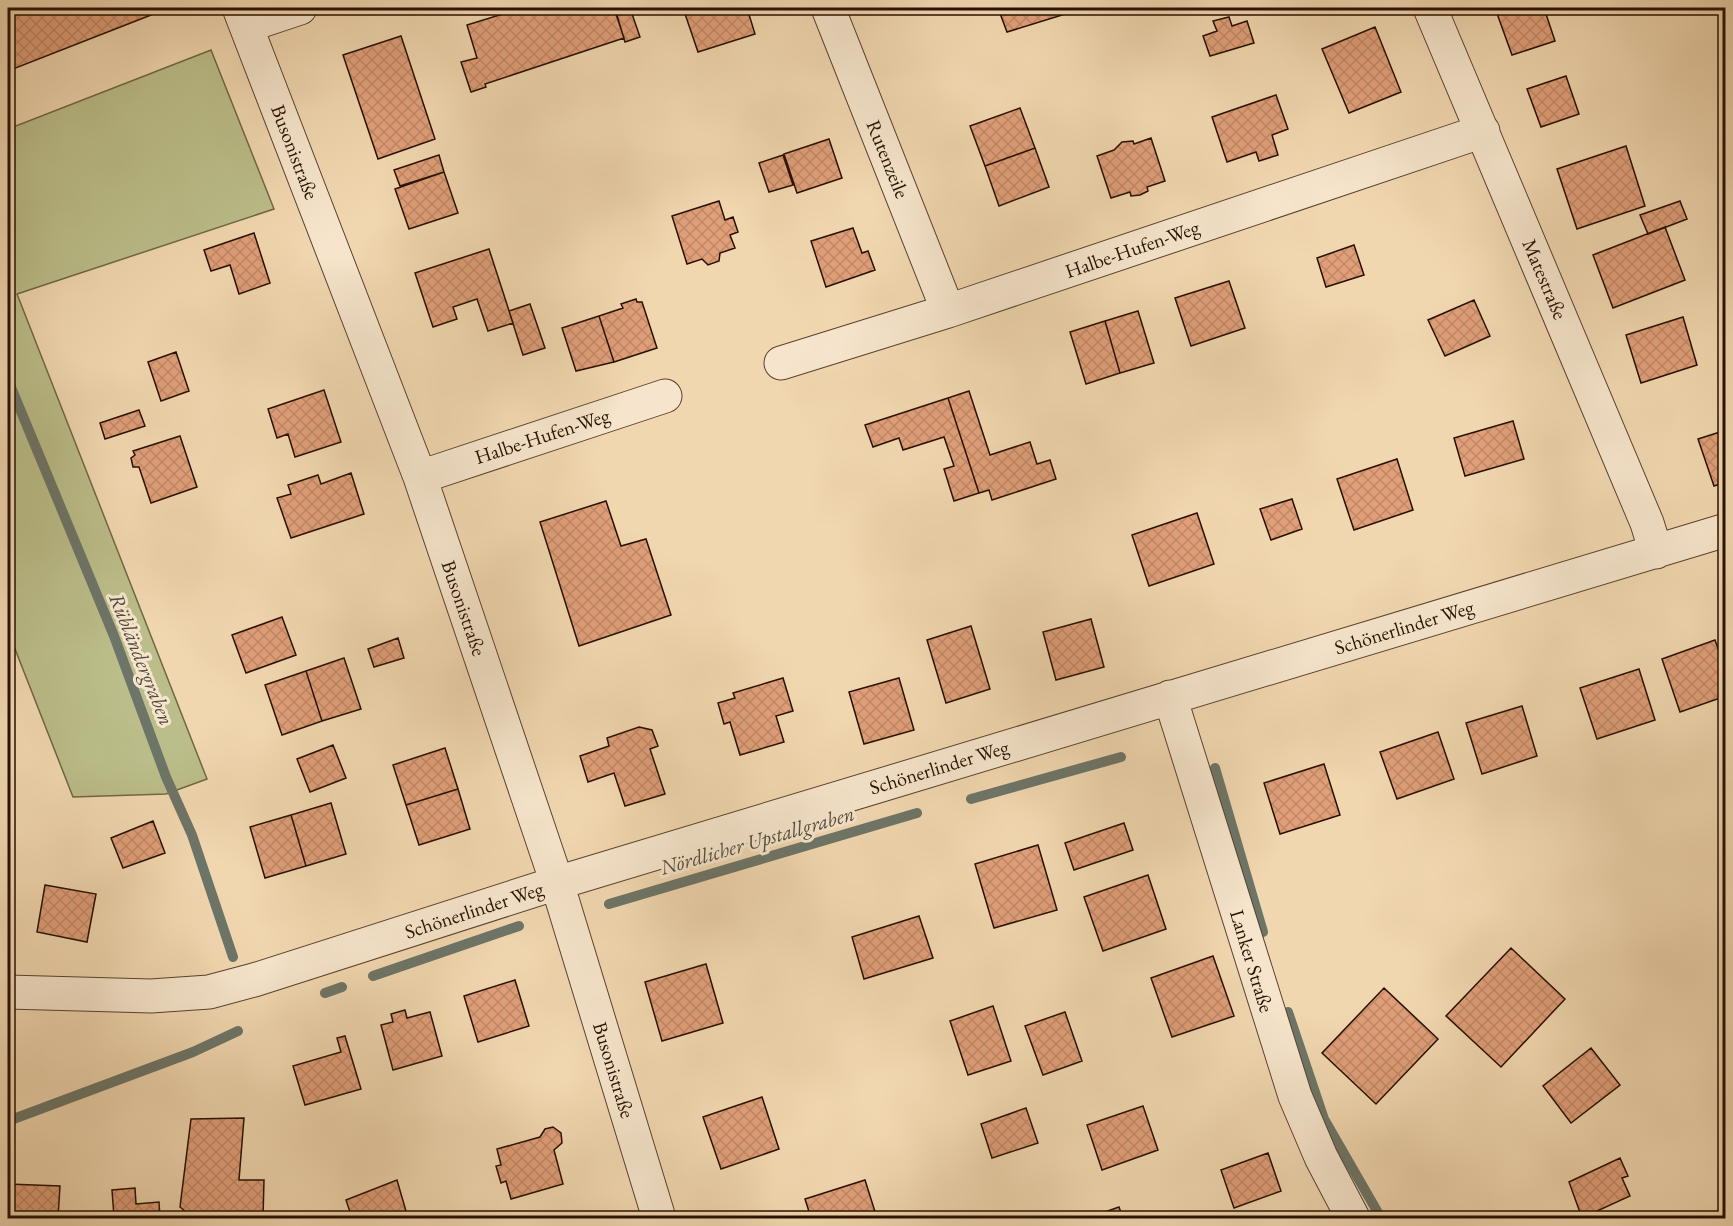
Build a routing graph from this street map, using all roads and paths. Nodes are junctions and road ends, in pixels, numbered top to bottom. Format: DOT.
graph roads {
  1 [pos="300,8"];
  2 [pos="828,8"];
  3 [pos="1430,8"];
  4 [pos="243,17"];
  5 [pos="1482,131"];
  6 [pos="948,311"];
  7 [pos="781,363"];
  8 [pos="665,396"];
  9 [pos="420,477"];
  10 [pos="1725,530"];
  11 [pos="1656,552"];
  12 [pos="1170,697"];
  13 [pos="557,883"];
  14 [pos="8,992"];
  15 [pos="659,1218"];
  16 [pos="1353,1218"];
  1 -- 4 [label="street"];
  2 -- 6 [label="street, Rutenzeile"];
  3 -- 5 [label="street, Matestraße"];
  4 -- 9 [label="street, Busonistraße"];
  5 -- 6 [label="street, Halbe-Hufen-Weg"];
  5 -- 11 [label="street, Matestraße"];
  6 -- 7 [label="street, Halbe-Hufen-Weg"];
  8 -- 9 [label="street, Halbe-Hufen-Weg"];
  9 -- 13 [label="street, Busonistraße"];
  10 -- 11 [label="street, Schönerlinder Weg"];
  11 -- 12 [label="street, Schönerlinder Weg"];
  12 -- 13 [label="street, Schönerlinder Weg"];
  12 -- 16 [label="street, Lanker Straße"];
  13 -- 14 [label="street, Schönerlinder Weg"];
  13 -- 15 [label="street, Busonistraße"];
}
